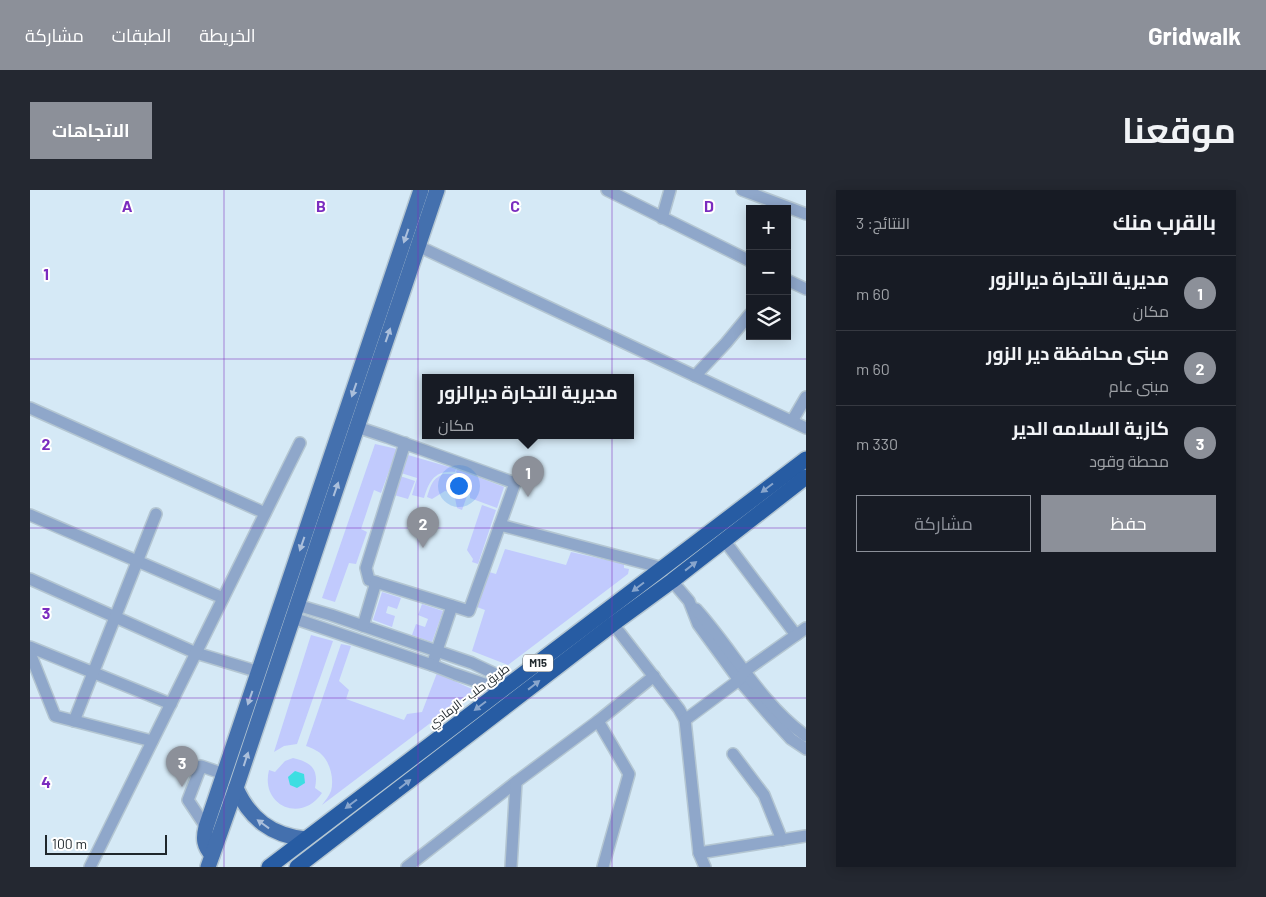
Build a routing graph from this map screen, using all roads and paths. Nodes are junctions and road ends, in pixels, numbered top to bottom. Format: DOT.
graph roads {
  1 [pos="438,190"];
  2 [pos="670,190"];
  3 [pos="742,190"];
  4 [pos="417,192"];
  5 [pos="614,192"];
  6 [pos="806,214"];
  7 [pos="662,218"];
  8 [pos="418,246"];
  9 [pos="746,259"];
  10 [pos="791,282"];
  11 [pos="806,289"];
  12 [pos="746,319"];
  13 [pos="695,376"];
  14 [pos="806,397"];
  15 [pos="30,408"];
  16 [pos="792,421"];
  17 [pos="357,427"];
  18 [pos="806,428"];
  19 [pos="300,443"];
  20 [pos="405,443"];
  21 [pos="806,459"];
  22 [pos="806,477"];
  23 [pos="265,513"];
  24 [pos="156,514"];
  25 [pos="30,515"];
  26 [pos="500,525"];
  27 [pos="724,540"];
  28 [pos="138,561"];
  29 [pos="662,568"];
  30 [pos="30,579"];
  31 [pos="672,581"];
  32 [pos="376,582"];
  33 [pos="223,598"];
  34 [pos="452,606"];
  35 [pos="295,612"];
  36 [pos="115,617"];
  37 [pos="613,624"];
  38 [pos="364,626"];
  39 [pos="806,628"];
  40 [pos="796,635"];
  41 [pos="30,646"];
  42 [pos="437,651"];
  43 [pos="30,652"];
  44 [pos="196,653"];
  45 [pos="432,665"];
  46 [pos="93,672"];
  47 [pos="259,672"];
  48 [pos="742,675"];
  49 [pos="654,676"];
  50 [pos="507,686"];
  51 [pos="171,704"];
  52 [pos="684,720"];
  53 [pos="74,721"];
  54 [pos="598,721"];
  55 [pos="806,736"];
  56 [pos="152,741"];
  57 [pos="806,748"];
  58 [pos="733,754"];
  59 [pos="224,774"];
  60 [pos="516,782"];
  61 [pos="236,788"];
  62 [pos="206,827"];
  63 [pos="806,836"];
  64 [pos="305,839"];
  65 [pos="782,840"];
  66 [pos="700,853"];
  67 [pos="210,861"];
  68 [pos="301,865"];
  69 [pos="90,867"];
  70 [pos="269,867"];
  71 [pos="407,867"];
  72 [pos="511,867"];
  73 [pos="603,867"];
  74 [pos="705,867"];
  1 -- 8 [label="main road"];
  2 -- 7 [label="street"];
  3 -- 6 [label="street"];
  4 -- 47 [label="main road, one-way"];
  5 -- 7 [label="street"];
  7 -- 9 [label="street"];
  8 -- 13 [label="street"];
  17 -- 8 [label="main road, one-way"];
  10 -- 11 [label="street"];
  12 -- 13 [label="street"];
  13 -- 16 [label="street"];
  14 -- 16 [label="street"];
  15 -- 23 [label="street"];
  16 -- 18 [label="street"];
  17 -- 20 [label="street"];
  35 -- 17 [label="main road, one-way"];
  19 -- 23 [label="street"];
  20 -- 26 [label="street"];
  20 -- 32 [label="street"];
  21 -- 29 [label="highway, طريق حلب - الرمادي / M15, one-way"];
  22 -- 27 [label="highway, M15"];
  23 -- 33 [label="street"];
  24 -- 28 [label="street"];
  25 -- 28 [label="street"];
  26 -- 29 [label="street"];
  26 -- 34 [label="street"];
  31 -- 27 [label="highway, M15, one-way"];
  27 -- 40 [label="street"];
  28 -- 33 [label="street"];
  28 -- 36 [label="street"];
  29 -- 50 [label="highway, طريق حلب - الرمادي / M15, one-way"];
  30 -- 36 [label="street"];
  31 -- 37 [label="highway, M15"];
  31 -- 48 [label="street"];
  32 -- 34 [label="street"];
  32 -- 38 [label="street"];
  33 -- 44 [label="street"];
  34 -- 42 [label="street"];
  35 -- 38 [label="street"];
  35 -- 45 [label="street"];
  61 -- 35 [label="main road, one-way"];
  36 -- 44 [label="street"];
  36 -- 46 [label="street"];
  37 -- 49 [label="street"];
  68 -- 37 [label="highway, M15, one-way"];
  38 -- 42 [label="street"];
  39 -- 40 [label="street"];
  40 -- 48 [label="street"];
  41 -- 46 [label="street"];
  42 -- 45 [label="street"];
  42 -- 50 [label="street"];
  43 -- 53 [label="street"];
  44 -- 47 [label="street"];
  44 -- 51 [label="street"];
  45 -- 50 [label="street"];
  46 -- 51 [label="street"];
  46 -- 53 [label="street"];
  47 -- 59 [label="main road, one-way"];
  48 -- 52 [label="street"];
  48 -- 55 [label="street"];
  48 -- 57 [label="street"];
  49 -- 52 [label="street"];
  49 -- 54 [label="street"];
  50 -- 64 [label="highway, طريق حلب - الرمادي / M15, one-way"];
  51 -- 56 [label="street"];
  52 -- 66 [label="street"];
  53 -- 56 [label="street"];
  54 -- 60 [label="street"];
  54 -- 73 [label="street"];
  56 -- 69 [label="street"];
  58 -- 65 [label="street"];
  59 -- 62 [label="main road"];
  59 -- 62 [label="street"];
  60 -- 71 [label="street"];
  60 -- 72 [label="street"];
  64 -- 61 [label="main road, one-way"];
  61 -- 67 [label="main road"];
  62 -- 67 [label="main road"];
  63 -- 65 [label="street"];
  64 -- 70 [label="highway, طريق حلب - الرمادي / M15"];
  65 -- 66 [label="street"];
  66 -- 74 [label="street"];
}
